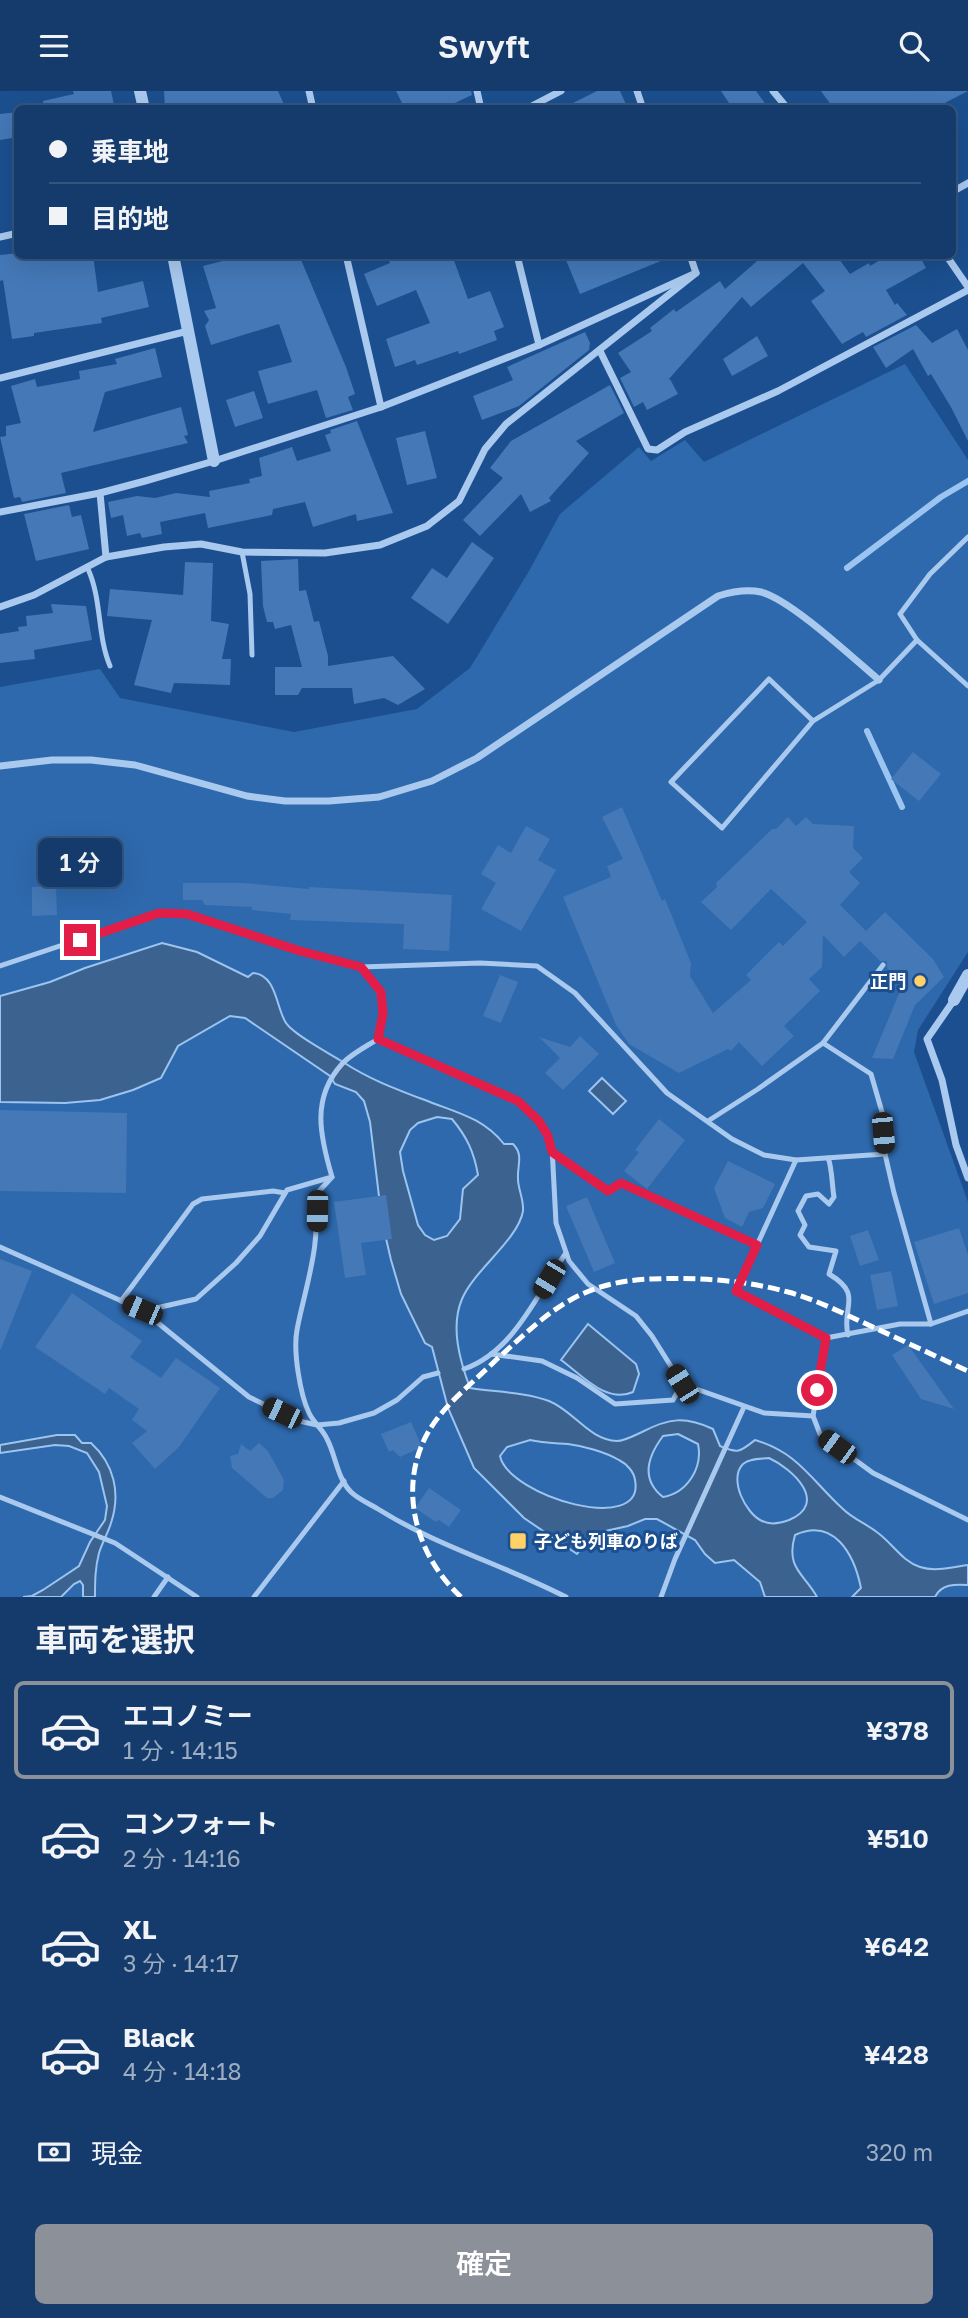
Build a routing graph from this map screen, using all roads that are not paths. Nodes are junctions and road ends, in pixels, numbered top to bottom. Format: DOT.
graph roads {
  1 [pos="561,91"];
  2 [pos="773,91"];
  3 [pos="534,105"];
  4 [pos="785,105"];
  5 [pos="174,259"];
  6 [pos="347,259"];
  7 [pos="518,259"];
  8 [pos="691,259"];
  9 [pos="950,259"];
  10 [pos="696,274"];
  11 [pos="966,277"];
  12 [pos="968,288"];
  13 [pos="188,331"];
  14 [pos="539,345"];
  15 [pos="600,351"];
  16 [pos="0,378"];
  17 [pos="381,407"];
  18 [pos="214,461"];
  19 [pos="100,493"];
  20 [pos="0,512"];
  21 [pos="968,537"];
  22 [pos="243,552"];
  23 [pos="106,557"];
  24 [pos="88,569"];
  25 [pos="0,607"];
  26 [pos="917,641"];
  27 [pos="252,655"];
  28 [pos="110,666"];
  29 [pos="879,680"];
  30 [pos="968,686"];
  31 [pos="813,721"];
  32 [pos="0,766"];
  33 [pos="883,965"];
  34 [pos="0,966"];
  35 [pos="361,967"];
  36 [pos="968,975"];
  37 [pos="954,1000"];
  38 [pos="378,1039"];
  39 [pos="823,1043"];
  40 [pos="708,1121"];
  41 [pos="552,1152"];
  42 [pos="885,1154"];
  43 [pos="828,1158"];
  44 [pos="796,1160"];
  45 [pos="332,1177"];
  46 [pos="968,1178"];
  47 [pos="285,1193"];
  48 [pos="757,1245"];
  49 [pos="0,1247"];
  50 [pos="566,1253"];
  51 [pos="121,1301"];
  52 [pos="144,1311"];
  53 [pos="968,1311"];
  54 [pos="931,1324"];
  55 [pos="848,1335"];
  56 [pos="826,1338"];
  57 [pos="491,1354"];
  58 [pos="464,1369"];
  59 [pos="438,1373"];
  60 [pos="682,1384"];
  61 [pos="744,1407"];
  62 [pos="813,1416"];
  63 [pos="317,1425"];
  64 [pos="344,1481"];
  65 [pos="0,1497"];
  66 [pos="968,1520"];
  67 [pos="168,1577"];
  68 [pos="154,1597"];
  69 [pos="197,1597"];
  70 [pos="254,1597"];
  71 [pos="566,1597"];
  72 [pos="661,1597"];
  1 -- 3 [label="street"];
  2 -- 4 [label="street"];
  5 -- 13 [label="street"];
  6 -- 17 [label="street"];
  7 -- 14 [label="street"];
  8 -- 10 [label="street"];
  9 -- 11 [label="street"];
  10 -- 14 [label="street"];
  10 -- 15 [label="street"];
  11 -- 12 [label="street"];
  12 -- 15 [label="street"];
  13 -- 16 [label="street"];
  13 -- 18 [label="street"];
  14 -- 17 [label="street"];
  15 -- 22 [label="street"];
  17 -- 18 [label="street"];
  18 -- 19 [label="street"];
  19 -- 20 [label="street"];
  19 -- 23 [label="street"];
  21 -- 26 [label="lane"];
  22 -- 23 [label="street"];
  22 -- 27 [label="lane"];
  23 -- 24 [label="street"];
  24 -- 25 [label="street"];
  24 -- 28 [label="lane"];
  26 -- 29 [label="lane"];
  26 -- 30 [label="lane"];
  29 -- 31 [label="lane"];
  29 -- 32 [label="street"];
  31 -- 31 [label="lane"];
  33 -- 39 [label="lane"];
  34 -- 35 [label="lane"];
  35 -- 38 [label="lane"];
  35 -- 40 [label="lane"];
  36 -- 37 [label="street"];
  37 -- 46 [label="street"];
  38 -- 41 [label="lane"];
  38 -- 45 [label="lane"];
  39 -- 40 [label="lane"];
  39 -- 42 [label="lane"];
  40 -- 44 [label="lane"];
  41 -- 48 [label="lane"];
  41 -- 50 [label="lane"];
  42 -- 43 [label="lane"];
  42 -- 54 [label="lane"];
  43 -- 44 [label="lane"];
  43 -- 55 [label="lane"];
  44 -- 48 [label="lane"];
  45 -- 47 [label="lane"];
  45 -- 63 [label="lane"];
  47 -- 51 [label="lane"];
  47 -- 52 [label="lane"];
  48 -- 56 [label="lane"];
  49 -- 51 [label="lane"];
  50 -- 57 [label="lane"];
  50 -- 60 [label="lane"];
  51 -- 52 [label="lane"];
  52 -- 63 [label="lane"];
  53 -- 54 [label="lane"];
  54 -- 55 [label="lane"];
  55 -- 56 [label="lane"];
  56 -- 62 [label="lane"];
  57 -- 58 [label="lane"];
  57 -- 60 [label="lane"];
  59 -- 63 [label="lane"];
  60 -- 61 [label="lane"];
  61 -- 62 [label="lane"];
  61 -- 72 [label="lane"];
  62 -- 66 [label="lane"];
  63 -- 64 [label="lane"];
  64 -- 70 [label="lane"];
  64 -- 71 [label="lane"];
  65 -- 67 [label="lane"];
  67 -- 68 [label="lane"];
  67 -- 69 [label="lane"];
}
